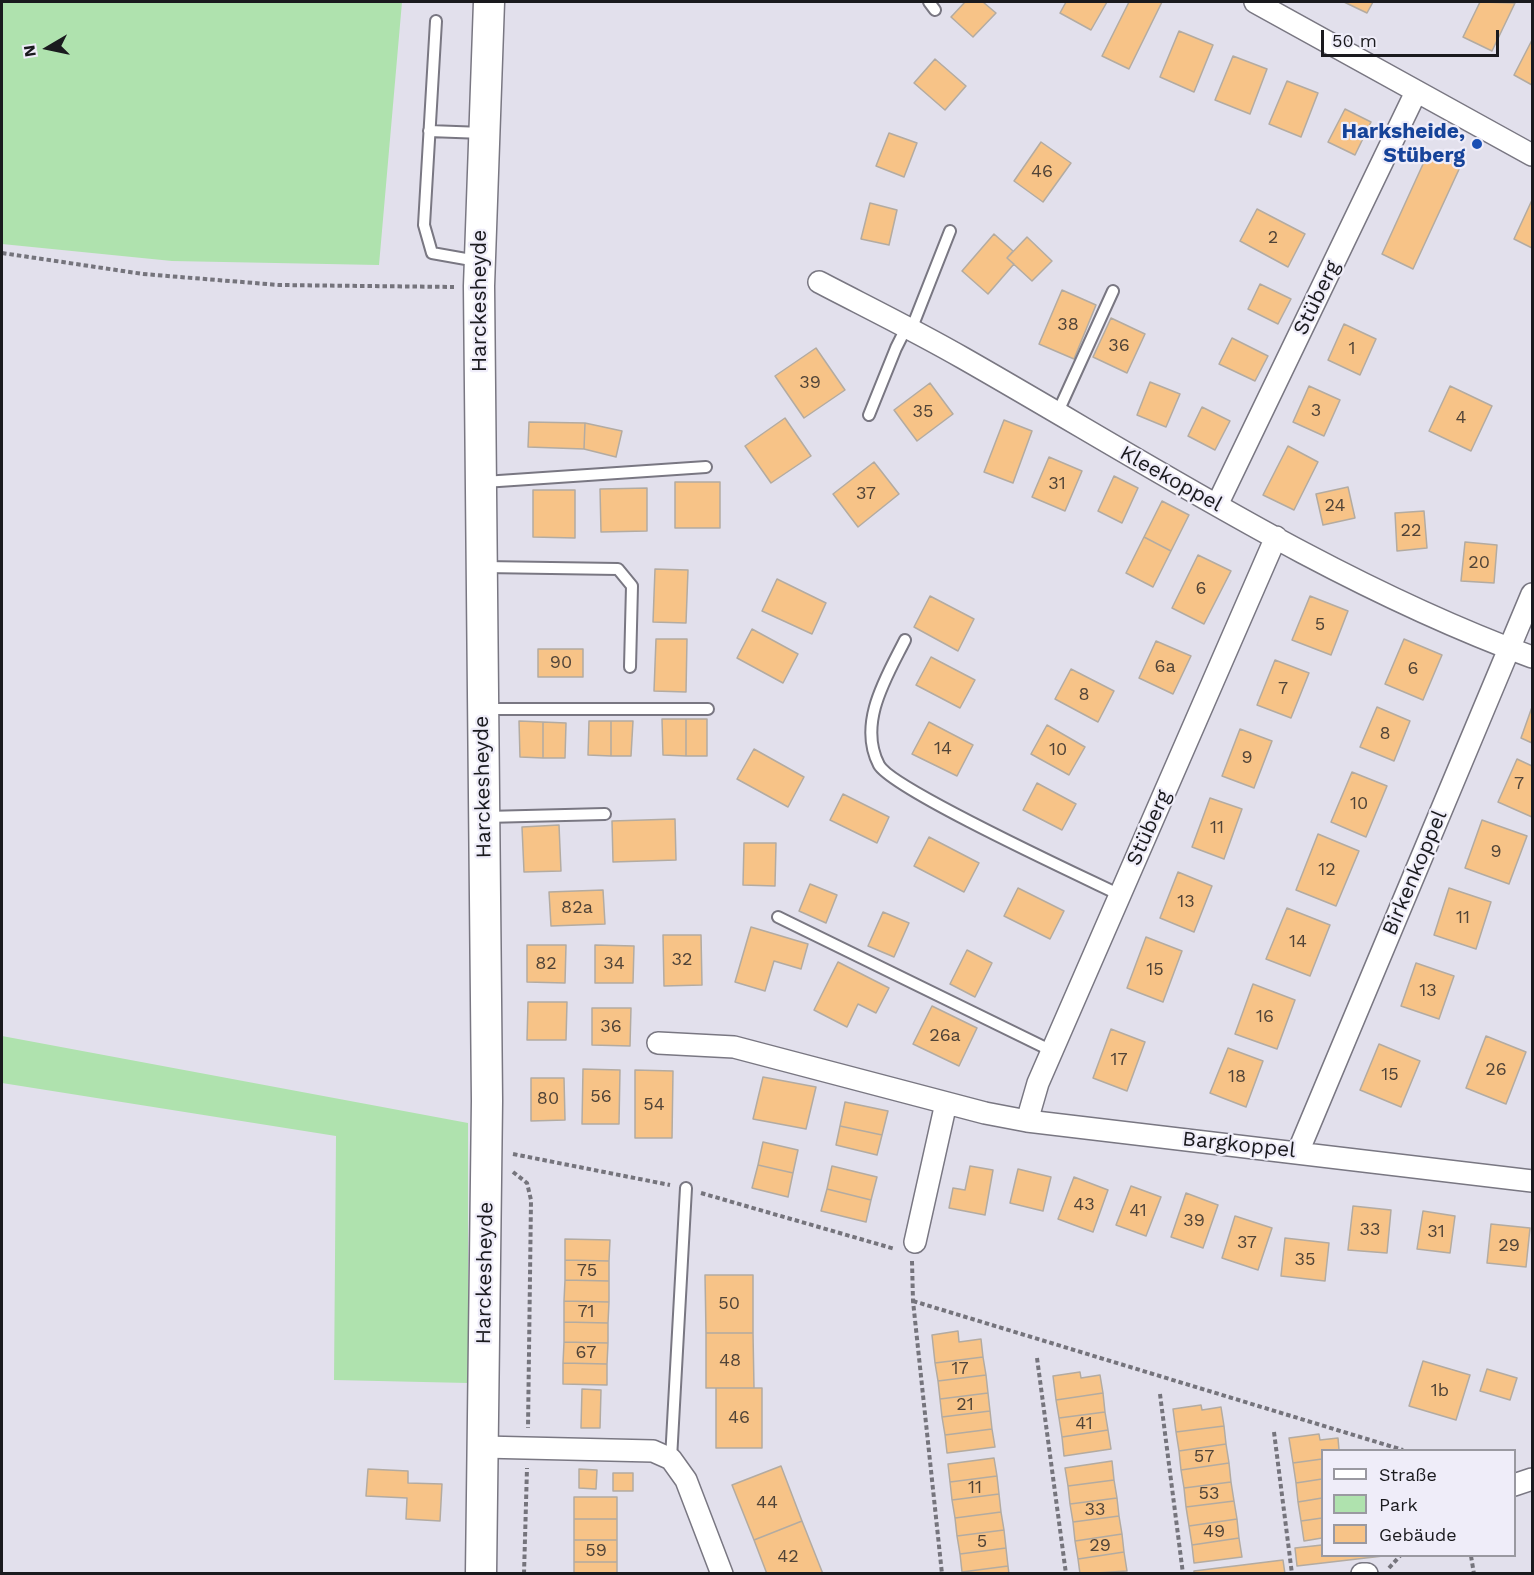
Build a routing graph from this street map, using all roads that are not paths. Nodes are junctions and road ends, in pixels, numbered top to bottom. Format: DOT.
graph roads {
  1 [pos="489,2"];
  2 [pos="1255,2"];
  3 [pos="436,21"];
  4 [pos="1416,92"];
  5 [pos="429,131"];
  6 [pos="483,133"];
  7 [pos="1533,155"];
  8 [pos="950,231"];
  9 [pos="479,274"];
  10 [pos="819,282"];
  11 [pos="1113,291"];
  12 [pos="909,329"];
  13 [pos="869,415"];
  14 [pos="1057,415"];
  15 [pos="706,467"];
  16 [pos="480,482"];
  17 [pos="1217,505"];
  18 [pos="1276,537"];
  19 [pos="481,566"];
  20 [pos="1533,594"];
  21 [pos="905,640"];
  22 [pos="1510,649"];
  23 [pos="1533,657"];
  24 [pos="630,667"];
  25 [pos="482,709"];
  26 [pos="708,709"];
  27 [pos="604,814"];
  28 [pos="483,817"];
  29 [pos="1120,895"];
  30 [pos="778,917"];
  31 [pos="658,1043"];
  32 [pos="1052,1051"];
  33 [pos="946,1103"];
  34 [pos="1027,1121"];
  35 [pos="1298,1152"];
  36 [pos="1533,1181"];
  37 [pos="686,1188"];
  38 [pos="914,1248"];
  39 [pos="483,1447"];
  40 [pos="671,1459"];
  41 [pos="1533,1479"];
  42 [pos="1516,1485"];
  43 [pos="481,1574"];
  44 [pos="722,1574"];
  1 -- 6 [label="main road, Harckesheyde"];
  2 -- 4 [label="street"];
  3 -- 5 [label="lane"];
  4 -- 7 [label="street"];
  4 -- 17 [label="street, Stüberg"];
  5 -- 6 [label="lane"];
  5 -- 9 [label="lane"];
  6 -- 9 [label="main road, Harckesheyde"];
  8 -- 12 [label="lane"];
  9 -- 16 [label="main road, Harckesheyde"];
  10 -- 12 [label="street, Kleekoppel"];
  11 -- 14 [label="lane"];
  12 -- 13 [label="lane"];
  12 -- 14 [label="street, Kleekoppel"];
  14 -- 17 [label="street, Kleekoppel"];
  15 -- 16 [label="lane"];
  16 -- 19 [label="main road, Harckesheyde"];
  17 -- 18 [label="street, Kleekoppel"];
  18 -- 22 [label="street, Kleekoppel"];
  18 -- 29 [label="street, Stüberg"];
  19 -- 24 [label="lane"];
  19 -- 25 [label="main road, Harckesheyde"];
  20 -- 22 [label="street, Birkenkoppel"];
  21 -- 29 [label="lane"];
  22 -- 23 [label="street, Kleekoppel"];
  22 -- 35 [label="street, Birkenkoppel"];
  25 -- 26 [label="lane"];
  25 -- 28 [label="main road, Harckesheyde"];
  27 -- 28 [label="lane"];
  28 -- 39 [label="main road, Harckesheyde"];
  29 -- 32 [label="street, Stüberg"];
  30 -- 32 [label="lane"];
  31 -- 33 [label="street, Bargkoppel"];
  32 -- 34 [label="street, Stüberg"];
  33 -- 34 [label="street, Bargkoppel"];
  33 -- 38 [label="street"];
  34 -- 35 [label="street, Bargkoppel"];
  35 -- 36 [label="street, Bargkoppel"];
  37 -- 40 [label="lane"];
  39 -- 40 [label="street"];
  39 -- 43 [label="main road, Harckesheyde"];
  40 -- 44 [label="street"];
  41 -- 42 [label="street"];
}
